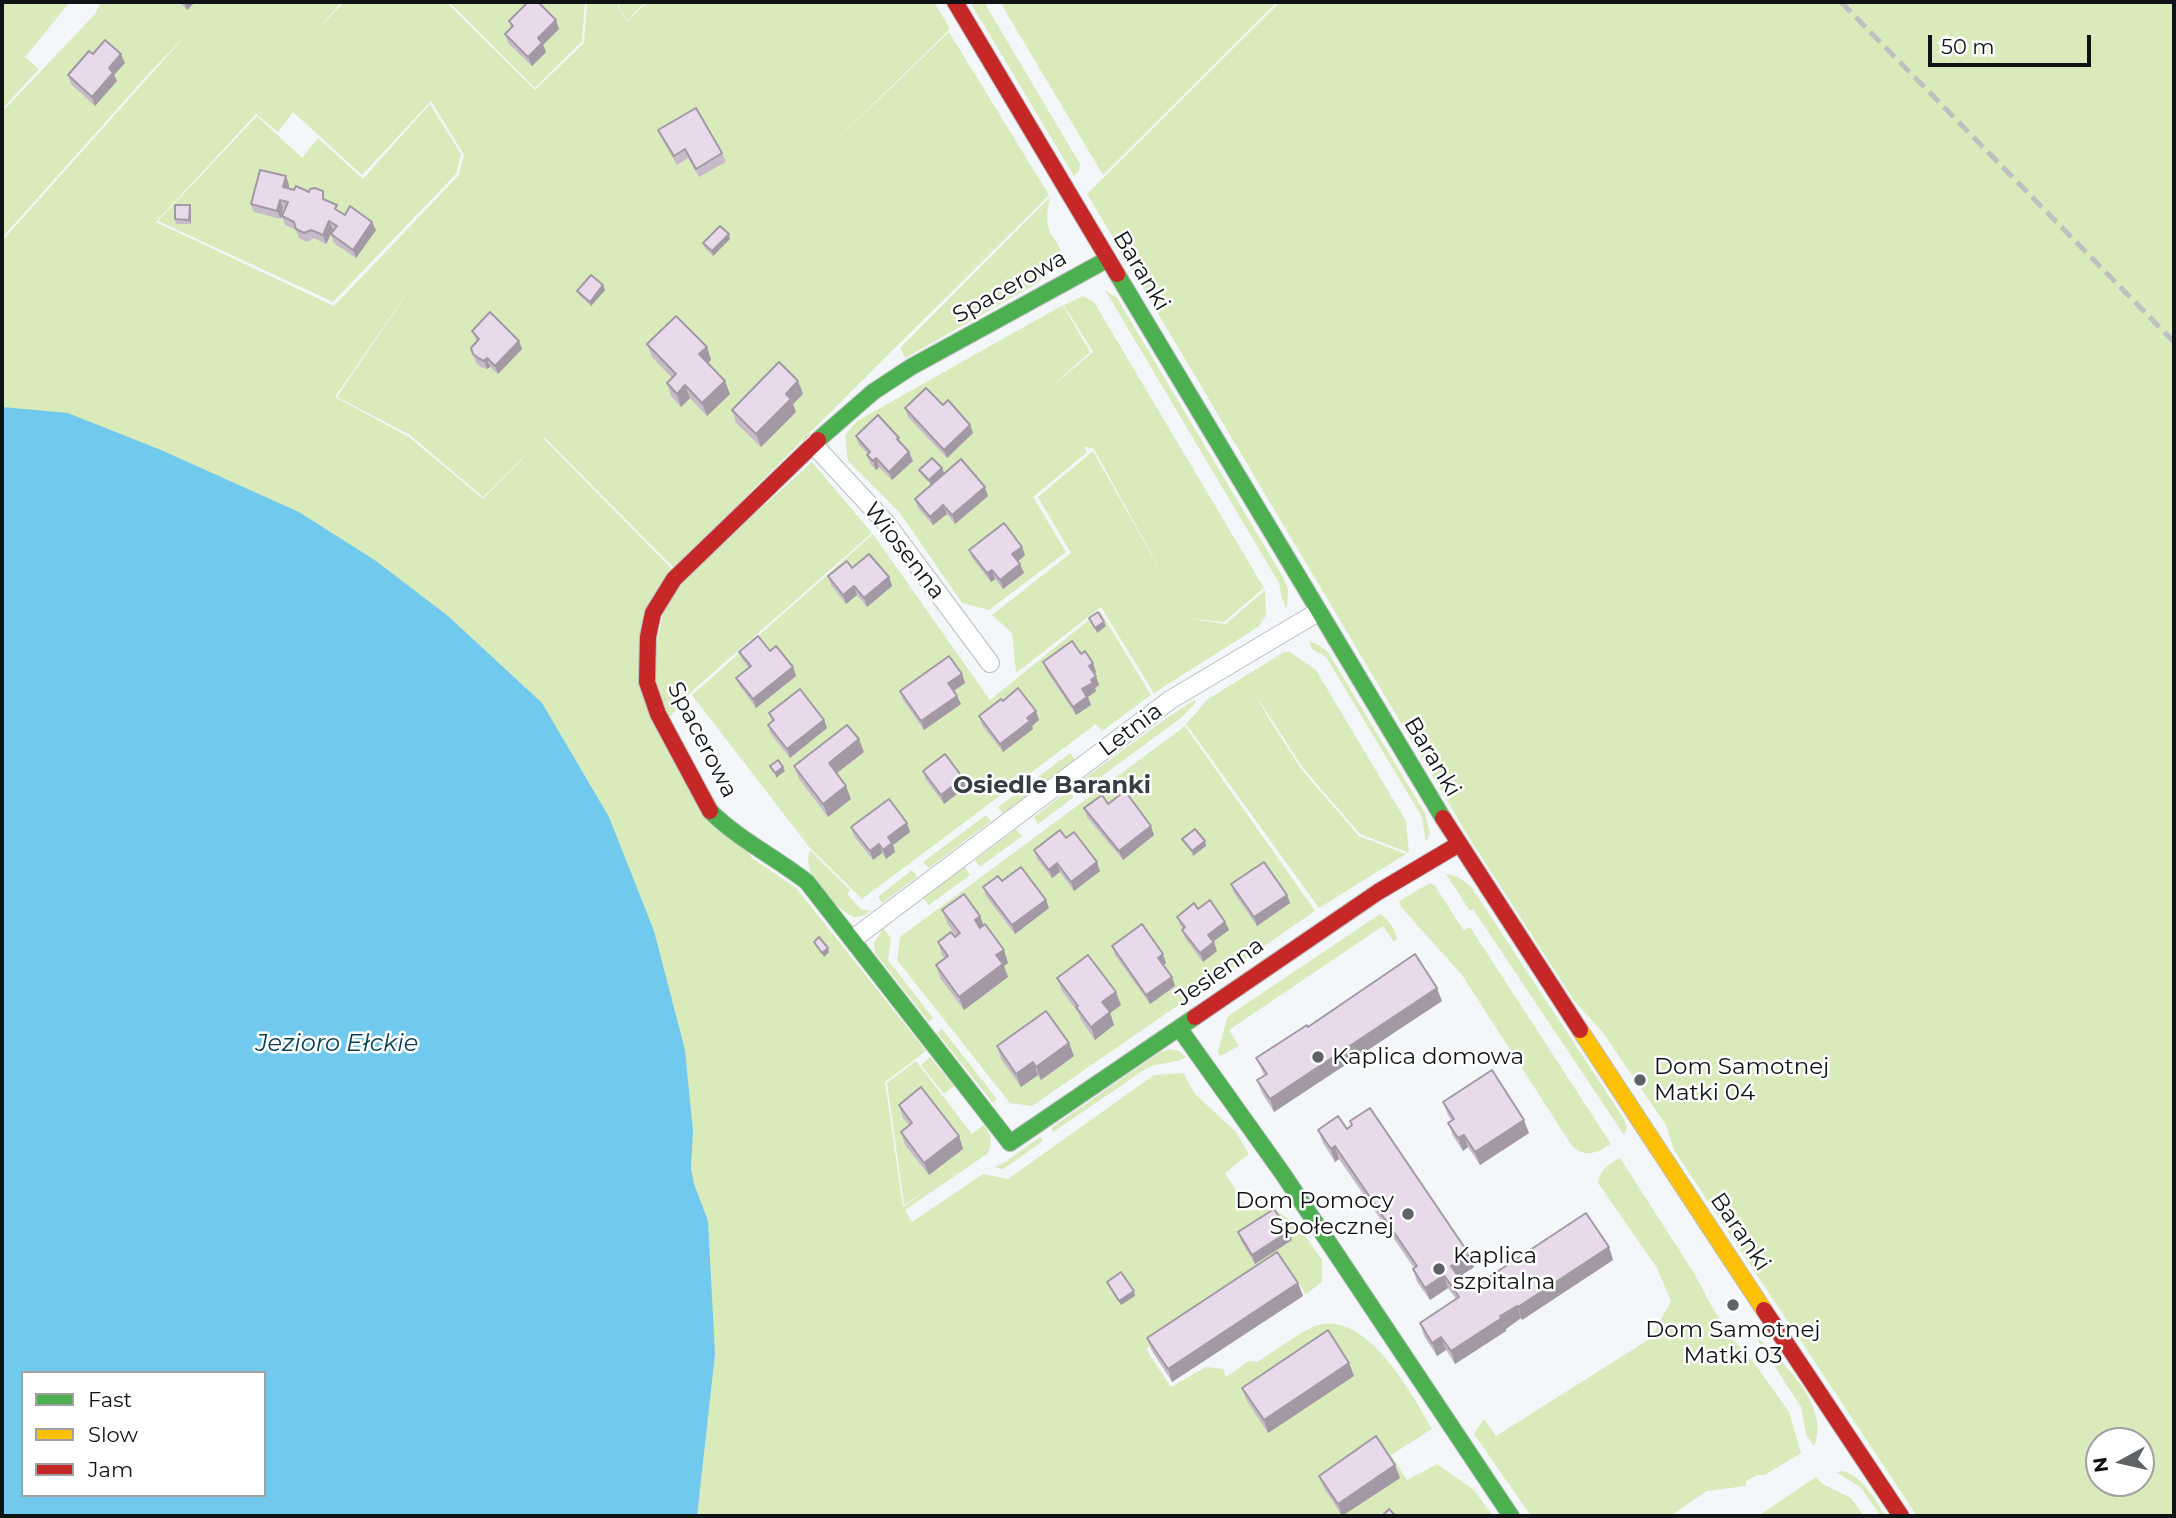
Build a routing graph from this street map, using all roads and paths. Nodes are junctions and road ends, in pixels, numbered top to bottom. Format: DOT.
graph roads {
  1 [pos="955,2"];
  2 [pos="1108,259"];
  3 [pos="813,444"];
  4 [pos="1318,612"];
  5 [pos="990,663"];
  6 [pos="1459,844"];
  7 [pos="853,939"];
  8 [pos="1179,1028"];
  9 [pos="1010,1143"];
  10 [pos="1511,1516"];
  11 [pos="1902,1516"];
  1 -- 2 [label="street, Baranki"];
  2 -- 3 [label="street, Spacerowa"];
  2 -- 4 [label="street, Baranki"];
  3 -- 5 [label="street, Wiosenna"];
  3 -- 7 [label="street, Spacerowa"];
  4 -- 6 [label="street, Baranki"];
  4 -- 7 [label="street, Letnia"];
  6 -- 8 [label="street, Jesienna"];
  6 -- 11 [label="street, Baranki"];
  7 -- 9 [label="street, Spacerowa"];
  8 -- 9 [label="street, Jesienna"];
  8 -- 10 [label="street"];
}
